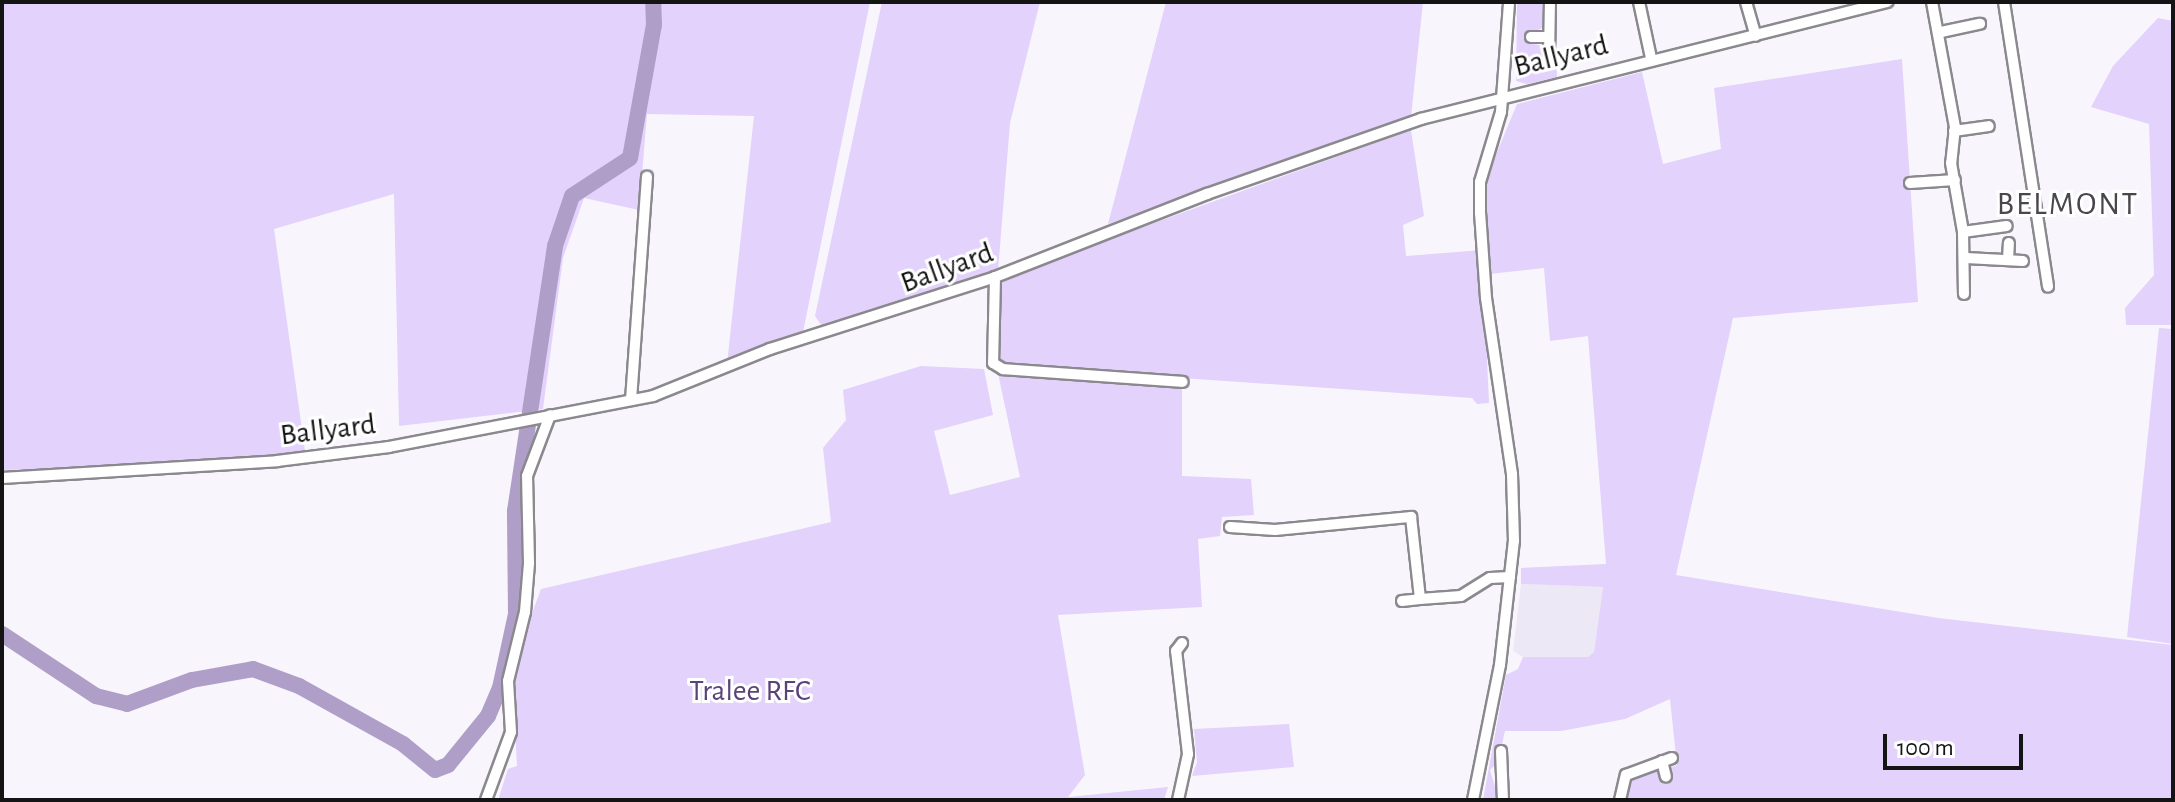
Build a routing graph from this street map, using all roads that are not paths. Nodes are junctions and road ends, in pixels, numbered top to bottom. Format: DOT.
graph roads {
  1 [pos="1509,2"];
  2 [pos="1550,2"];
  3 [pos="1639,2"];
  4 [pos="1746,2"];
  5 [pos="1932,2"];
  6 [pos="2004,2"];
  7 [pos="1881,3"];
  8 [pos="1980,24"];
  9 [pos="1941,32"];
  10 [pos="1756,36"];
  11 [pos="1531,37"];
  12 [pos="1546,37"];
  13 [pos="1549,57"];
  14 [pos="1651,58"];
  15 [pos="1503,95"];
  16 [pos="1989,126"];
  17 [pos="1954,131"];
  18 [pos="647,177"];
  19 [pos="1955,180"];
  20 [pos="1910,183"];
  21 [pos="2007,226"];
  22 [pos="1963,232"];
  23 [pos="2009,243"];
  24 [pos="1966,258"];
  25 [pos="2008,260"];
  26 [pos="2023,261"];
  27 [pos="995,277"];
  28 [pos="2048,287"];
  29 [pos="1964,294"];
  30 [pos="1183,382"];
  31 [pos="631,400"];
  32 [pos="545,416"];
  33 [pos="2,478"];
  34 [pos="1230,527"];
  35 [pos="1510,577"];
  36 [pos="1420,599"];
  37 [pos="1402,601"];
  38 [pos="1182,643"];
  39 [pos="1501,751"];
  40 [pos="1666,777"];
  41 [pos="486,800"];
  42 [pos="1178,800"];
  43 [pos="1473,800"];
  44 [pos="1503,800"];
  45 [pos="1620,800"];
  1 -- 15 [label="street"];
  2 -- 12 [label="street"];
  3 -- 14 [label="street"];
  4 -- 10 [label="street"];
  5 -- 9 [label="street"];
  6 -- 28 [label="street"];
  7 -- 10 [label="street, Ballyard"];
  8 -- 9 [label="street"];
  9 -- 17 [label="street"];
  10 -- 14 [label="street, Ballyard"];
  11 -- 12 [label="street"];
  12 -- 13 [label="street"];
  14 -- 15 [label="street, Ballyard"];
  15 -- 27 [label="street, Ballyard"];
  15 -- 35 [label="street"];
  16 -- 17 [label="street"];
  17 -- 19 [label="street"];
  18 -- 31 [label="street"];
  19 -- 20 [label="street"];
  19 -- 22 [label="street"];
  21 -- 22 [label="street"];
  22 -- 24 [label="street"];
  23 -- 25 [label="street"];
  24 -- 25 [label="street"];
  24 -- 29 [label="street"];
  25 -- 26 [label="street"];
  27 -- 30 [label="street"];
  27 -- 31 [label="street, Ballyard"];
  31 -- 32 [label="street, Ballyard"];
  32 -- 33 [label="street, Ballyard"];
  32 -- 41 [label="street"];
  34 -- 36 [label="street"];
  35 -- 36 [label="street"];
  35 -- 43 [label="street"];
  36 -- 37 [label="street"];
  38 -- 42 [label="street"];
  39 -- 44 [label="street"];
  40 -- 45 [label="street"];
}
